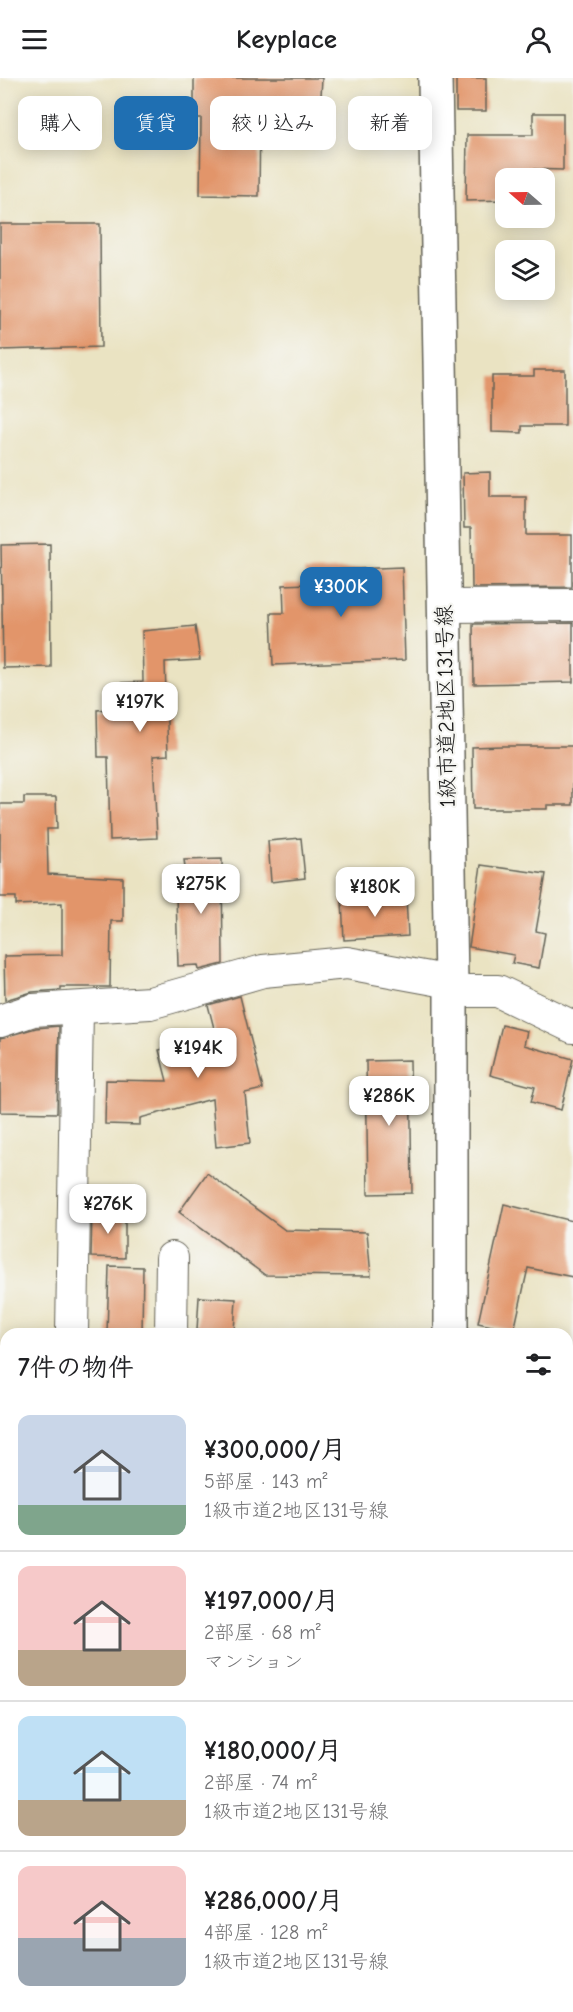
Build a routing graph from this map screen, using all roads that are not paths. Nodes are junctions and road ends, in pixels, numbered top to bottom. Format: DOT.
graph roads {
  1 [pos="435,78"];
  2 [pos="573,605"];
  3 [pos="444,606"];
  4 [pos="451,986"];
  5 [pos="77,1008"];
  6 [pos="0,1021"];
  7 [pos="573,1027"];
  8 [pos="172,1258"];
  9 [pos="72,1328"];
  10 [pos="171,1328"];
  11 [pos="451,1328"];
  1 -- 3 [label="street, 1級市道2地区131号線"];
  2 -- 3 [label="street"];
  3 -- 4 [label="street, 1級市道2地区131号線"];
  4 -- 5 [label="street"];
  4 -- 7 [label="street"];
  4 -- 11 [label="street, 1級市道2地区131号線"];
  5 -- 6 [label="street"];
  5 -- 9 [label="street"];
  8 -- 10 [label="street"];
}
